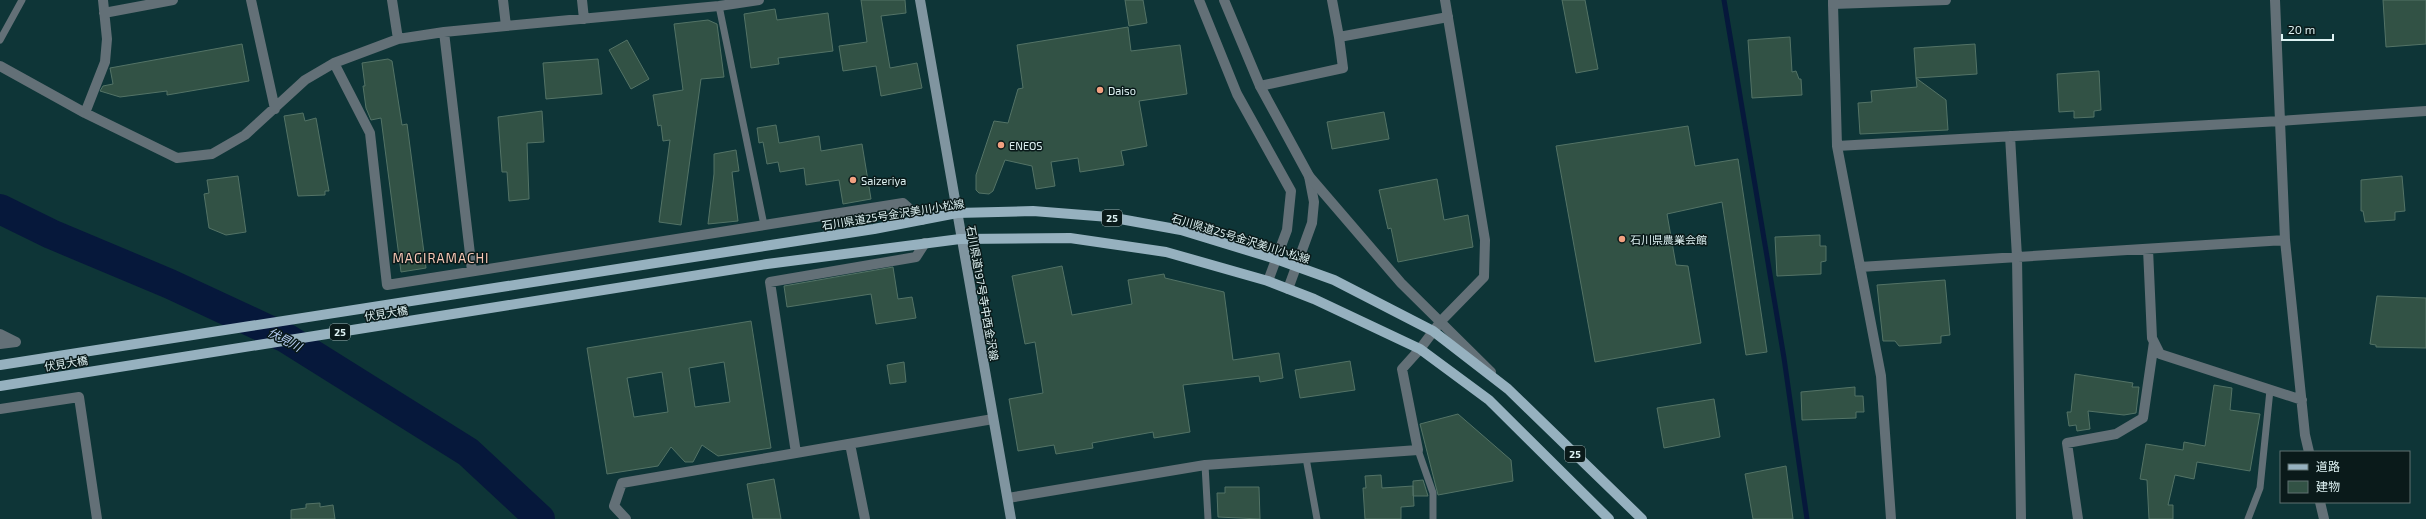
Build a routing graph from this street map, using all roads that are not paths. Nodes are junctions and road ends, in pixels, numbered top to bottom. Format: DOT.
graph roads {
  1 [pos="22,0"];
  2 [pos="102,0"];
  3 [pos="173,0"];
  4 [pos="251,0"];
  5 [pos="392,0"];
  6 [pos="503,0"];
  7 [pos="582,0"];
  8 [pos="759,0"];
  9 [pos="920,0"];
  10 [pos="1199,0"];
  11 [pos="1224,0"];
  12 [pos="1332,0"];
  13 [pos="1445,0"];
  14 [pos="1946,0"];
  15 [pos="2275,0"];
  16 [pos="1833,2"];
  17 [pos="719,6"];
  18 [pos="104,13"];
  19 [pos="1448,17"];
  20 [pos="584,19"];
  21 [pos="506,26"];
  22 [pos="444,32"];
  23 [pos="1339,37"];
  24 [pos="398,39"];
  25 [pos="0,40"];
  26 [pos="334,62"];
  27 [pos="0,66"];
  28 [pos="1260,86"];
  29 [pos="274,109"];
  30 [pos="2426,111"];
  31 [pos="85,113"];
  32 [pos="2280,120"];
  33 [pos="2010,136"];
  34 [pos="1837,146"];
  35 [pos="1309,176"];
  36 [pos="957,213"];
  37 [pos="922,220"];
  38 [pos="764,225"];
  39 [pos="960,238"];
  40 [pos="2285,240"];
  41 [pos="925,243"];
  42 [pos="2148,248"];
  43 [pos="2016,257"];
  44 [pos="1276,259"];
  45 [pos="678,260"];
  46 [pos="1296,266"];
  47 [pos="1860,267"];
  48 [pos="472,271"];
  49 [pos="1268,281"];
  50 [pos="1288,288"];
  51 [pos="1441,321"];
  52 [pos="1433,331"];
  53 [pos="0,334"];
  54 [pos="2154,342"];
  55 [pos="0,344"];
  56 [pos="1420,349"];
  57 [pos="0,365"];
  58 [pos="0,386"];
  59 [pos="1508,389"];
  60 [pos="2270,390"];
  61 [pos="2302,400"];
  62 [pos="0,409"];
  63 [pos="994,419"];
  64 [pos="850,444"];
  65 [pos="1418,450"];
  66 [pos="2309,451"];
  67 [pos="796,453"];
  68 [pos="1306,458"];
  69 [pos="1205,465"];
  70 [pos="1008,498"];
  71 [pos="2320,503"];
  72 [pos="97,519"];
  73 [pos="626,519"];
  74 [pos="865,519"];
  75 [pos="1011,519"];
  76 [pos="1208,519"];
  77 [pos="1317,519"];
  78 [pos="1433,519"];
  79 [pos="1609,519"];
  80 [pos="1642,519"];
  81 [pos="1891,519"];
  82 [pos="2021,519"];
  83 [pos="2078,519"];
  84 [pos="2248,519"];
  85 [pos="2324,519"];
  1 -- 25 [label="lane"];
  2 -- 18 [label="street"];
  3 -- 18 [label="street"];
  4 -- 29 [label="street"];
  5 -- 24 [label="street"];
  6 -- 21 [label="street"];
  7 -- 20 [label="street"];
  8 -- 17 [label="street"];
  9 -- 36 [label="main road, 石川県道197号寺中西金沢線"];
  10 -- 44 [label="street"];
  11 -- 28 [label="street"];
  12 -- 23 [label="street"];
  13 -- 19 [label="street"];
  14 -- 16 [label="street"];
  15 -- 32 [label="street"];
  16 -- 34 [label="street"];
  17 -- 20 [label="street"];
  17 -- 38 [label="lane"];
  18 -- 31 [label="street"];
  19 -- 23 [label="street"];
  19 -- 51 [label="street"];
  20 -- 21 [label="street"];
  21 -- 22 [label="street"];
  22 -- 24 [label="street"];
  22 -- 48 [label="street"];
  23 -- 28 [label="street"];
  24 -- 26 [label="street"];
  26 -- 29 [label="street"];
  26 -- 48 [label="street"];
  27 -- 31 [label="street"];
  28 -- 35 [label="street"];
  29 -- 31 [label="street"];
  30 -- 32 [label="street"];
  32 -- 33 [label="street"];
  32 -- 40 [label="street"];
  33 -- 34 [label="street"];
  33 -- 43 [label="street"];
  34 -- 47 [label="street"];
  35 -- 46 [label="street"];
  35 -- 51 [label="street"];
  36 -- 37 [label="main road, 石川県道25号金沢美川小松線 / 25"];
  36 -- 39 [label="main road, 石川県道197号寺中西金沢線"];
  36 -- 44 [label="main road, 石川県道25号金沢美川小松線 / 25"];
  37 -- 38 [label="street"];
  37 -- 45 [label="main road, 石川県道25号金沢美川小松線 / 25"];
  38 -- 48 [label="street"];
  39 -- 41 [label="main road, 25"];
  39 -- 49 [label="main road, 25"];
  39 -- 63 [label="main road, 石川県道197号寺中西金沢線"];
  40 -- 42 [label="street"];
  40 -- 61 [label="street"];
  41 -- 58 [label="main road, 伏見大橋 / 25"];
  41 -- 67 [label="street"];
  42 -- 43 [label="street"];
  42 -- 54 [label="street"];
  43 -- 47 [label="street"];
  43 -- 82 [label="street"];
  44 -- 46 [label="main road, 石川県道25号金沢美川小松線 / 25"];
  44 -- 49 [label="street"];
  45 -- 57 [label="main road, 伏見大橋 / 25"];
  46 -- 50 [label="street"];
  46 -- 52 [label="main road, 石川県道25号金沢美川小松線 / 25"];
  47 -- 81 [label="street"];
  49 -- 50 [label="main road, 25"];
  50 -- 56 [label="main road, 25"];
  51 -- 52 [label="street"];
  51 -- 59 [label="street"];
  52 -- 56 [label="street"];
  52 -- 59 [label="main road, 石川県道25号金沢美川小松線 / 25"];
  53 -- 55 [label="street"];
  54 -- 60 [label="street"];
  54 -- 83 [label="street"];
  56 -- 65 [label="street"];
  56 -- 79 [label="main road, 25"];
  59 -- 80 [label="main road, 石川県道25号金沢美川小松線 / 25"];
  60 -- 61 [label="street"];
  60 -- 84 [label="lane"];
  61 -- 66 [label="street"];
  62 -- 72 [label="street"];
  63 -- 64 [label="street"];
  63 -- 70 [label="main road, 石川県道197号寺中西金沢線"];
  64 -- 67 [label="street"];
  64 -- 74 [label="street"];
  65 -- 68 [label="street"];
  65 -- 78 [label="lane"];
  67 -- 73 [label="street"];
  68 -- 69 [label="street"];
  68 -- 77 [label="lane"];
  69 -- 70 [label="street"];
  69 -- 76 [label="lane"];
  70 -- 75 [label="main road, 石川県道197号寺中西金沢線"];
  71 -- 85 [label="street"];
}
